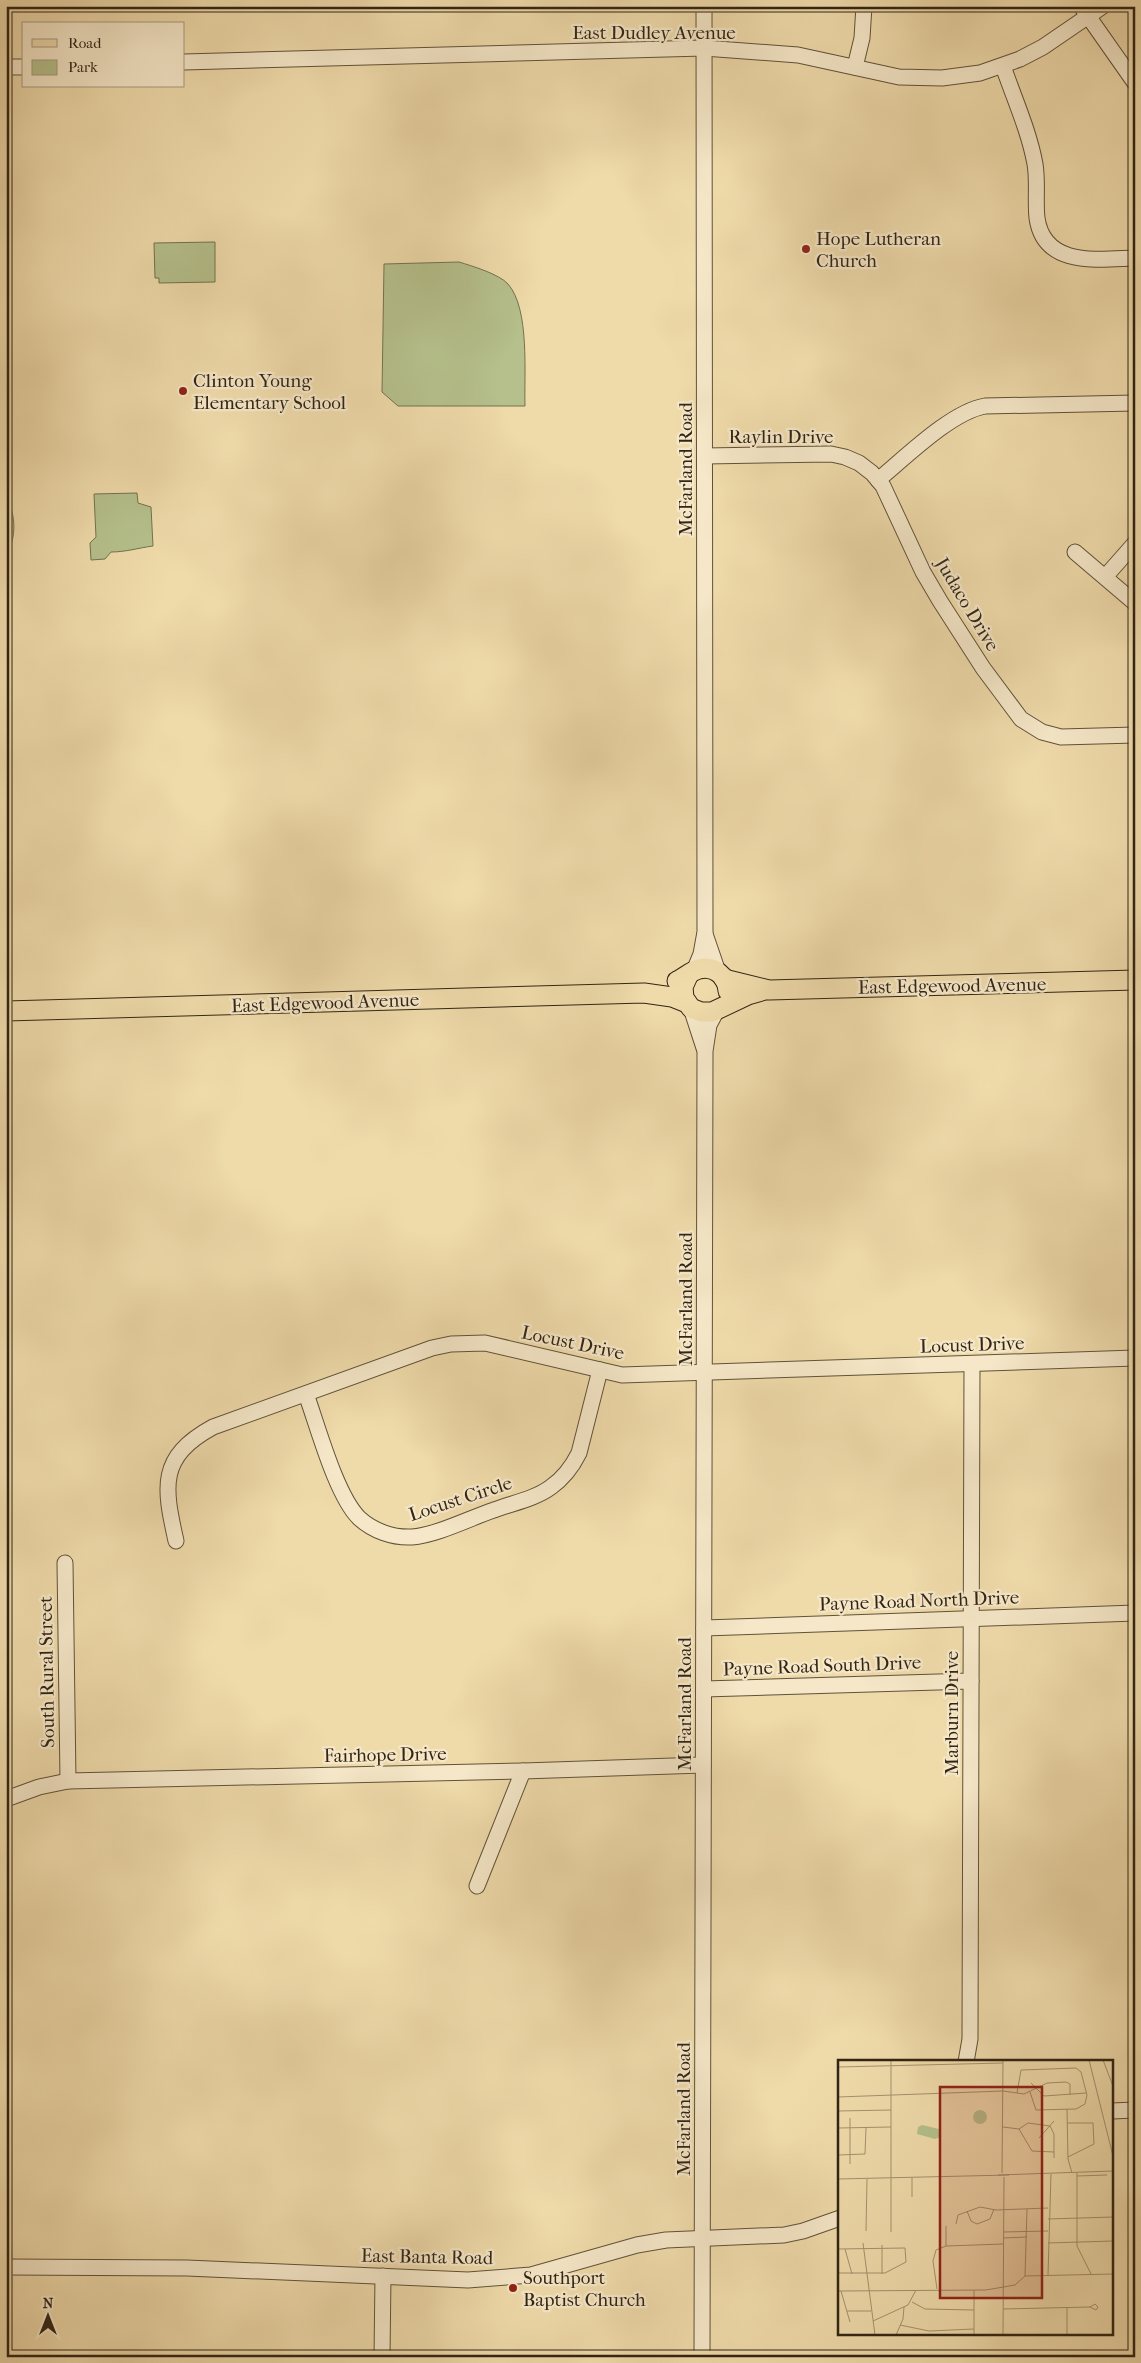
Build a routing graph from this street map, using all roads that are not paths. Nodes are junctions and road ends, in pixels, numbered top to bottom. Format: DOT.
graph roads {
  1 [pos="704,6"];
  2 [pos="864,6"];
  3 [pos="1102,6"];
  4 [pos="1085,11"];
  5 [pos="704,48"];
  6 [pos="185,62"];
  7 [pos="1003,66"];
  8 [pos="6,67"];
  9 [pos="22,67"];
  10 [pos="855,68"];
  11 [pos="1135,83"];
  12 [pos="1135,258"];
  13 [pos="1135,402"];
  14 [pos="705,456"];
  15 [pos="878,480"];
  16 [pos="1135,544"];
  17 [pos="1075,552"];
  18 [pos="1105,578"];
  19 [pos="1135,603"];
  20 [pos="1135,735"];
  21 [pos="705,932"];
  22 [pos="691,974"];
  23 [pos="721,976"];
  24 [pos="1135,980"];
  25 [pos="769,990"];
  26 [pos="644,993"];
  27 [pos="689,1006"];
  28 [pos="719,1008"];
  29 [pos="6,1011"];
  30 [pos="705,1051"];
  31 [pos="1135,1358"];
  32 [pos="972,1364"];
  33 [pos="600,1370"];
  34 [pos="704,1372"];
  35 [pos="306,1394"];
  36 [pos="176,1541"];
  37 [pos="65,1562"];
  38 [pos="1135,1614"];
  39 [pos="971,1618"];
  40 [pos="704,1628"];
  41 [pos="971,1681"];
  42 [pos="704,1688"];
  43 [pos="704,1765"];
  44 [pos="523,1771"];
  45 [pos="68,1781"];
  46 [pos="6,1799"];
  47 [pos="477,1886"];
  48 [pos="966,2060"];
  49 [pos="1135,2110"];
  50 [pos="1114,2111"];
  51 [pos="838,2219"];
  52 [pos="703,2238"];
  53 [pos="6,2267"];
  54 [pos="383,2276"];
  55 [pos="382,2357"];
  56 [pos="702,2357"];
  1 -- 5 [label="street, McFarland Road"];
  2 -- 10 [label="street"];
  3 -- 4 [label="street, East Dudley Avenue"];
  4 -- 7 [label="street, East Dudley Avenue"];
  4 -- 11 [label="street"];
  5 -- 6 [label="street, East Dudley Avenue"];
  5 -- 10 [label="street, East Dudley Avenue"];
  5 -- 14 [label="street, McFarland Road"];
  7 -- 10 [label="street, East Dudley Avenue"];
  7 -- 12 [label="street"];
  8 -- 9 [label="street"];
  13 -- 15 [label="street"];
  14 -- 15 [label="street, Raylin Drive"];
  14 -- 21 [label="street, McFarland Road"];
  15 -- 20 [label="street, Judaco Drive"];
  16 -- 18 [label="street"];
  17 -- 18 [label="street"];
  18 -- 19 [label="street"];
  21 -- 22 [label="street, McFarland Road"];
  21 -- 23 [label="street, McFarland Road"];
  22 -- 23 [label="main road, East Edgewood Avenue"];
  22 -- 26 [label="main road, East Edgewood Avenue"];
  22 -- 27 [label="main road"];
  23 -- 25 [label="main road, East Edgewood Avenue"];
  23 -- 28 [label="main road"];
  24 -- 25 [label="main road, East Edgewood Avenue"];
  25 -- 28 [label="main road, East Edgewood Avenue"];
  26 -- 27 [label="main road, East Edgewood Avenue"];
  26 -- 29 [label="main road, East Edgewood Avenue"];
  27 -- 28 [label="main road, East Edgewood Avenue"];
  27 -- 30 [label="street, McFarland Road"];
  28 -- 30 [label="street, McFarland Road"];
  30 -- 34 [label="street, McFarland Road"];
  31 -- 32 [label="street, Locust Drive"];
  32 -- 34 [label="street, Locust Drive"];
  32 -- 39 [label="street, Marburn Drive"];
  33 -- 34 [label="street, Locust Drive"];
  33 -- 35 [label="street, Locust Drive"];
  33 -- 35 [label="street, Locust Circle"];
  34 -- 40 [label="street, McFarland Road"];
  35 -- 36 [label="street, Locust Drive"];
  37 -- 45 [label="street, South Rural Street"];
  38 -- 39 [label="street, Payne Road North Drive"];
  39 -- 40 [label="street, Payne Road North Drive"];
  39 -- 41 [label="street, Marburn Drive"];
  40 -- 42 [label="street, McFarland Road"];
  41 -- 42 [label="street, Payne Road South Drive"];
  41 -- 48 [label="street, Marburn Drive"];
  42 -- 43 [label="street, McFarland Road"];
  43 -- 44 [label="street, Fairhope Drive"];
  43 -- 52 [label="street, McFarland Road"];
  44 -- 45 [label="street, Fairhope Drive"];
  44 -- 47 [label="street"];
  45 -- 46 [label="street, Fairhope Drive"];
  49 -- 50 [label="street"];
  51 -- 52 [label="street, East Banta Road"];
  52 -- 54 [label="street, East Banta Road"];
  52 -- 56 [label="street, McFarland Road"];
  53 -- 54 [label="street, East Banta Road"];
  54 -- 55 [label="street"];
}
